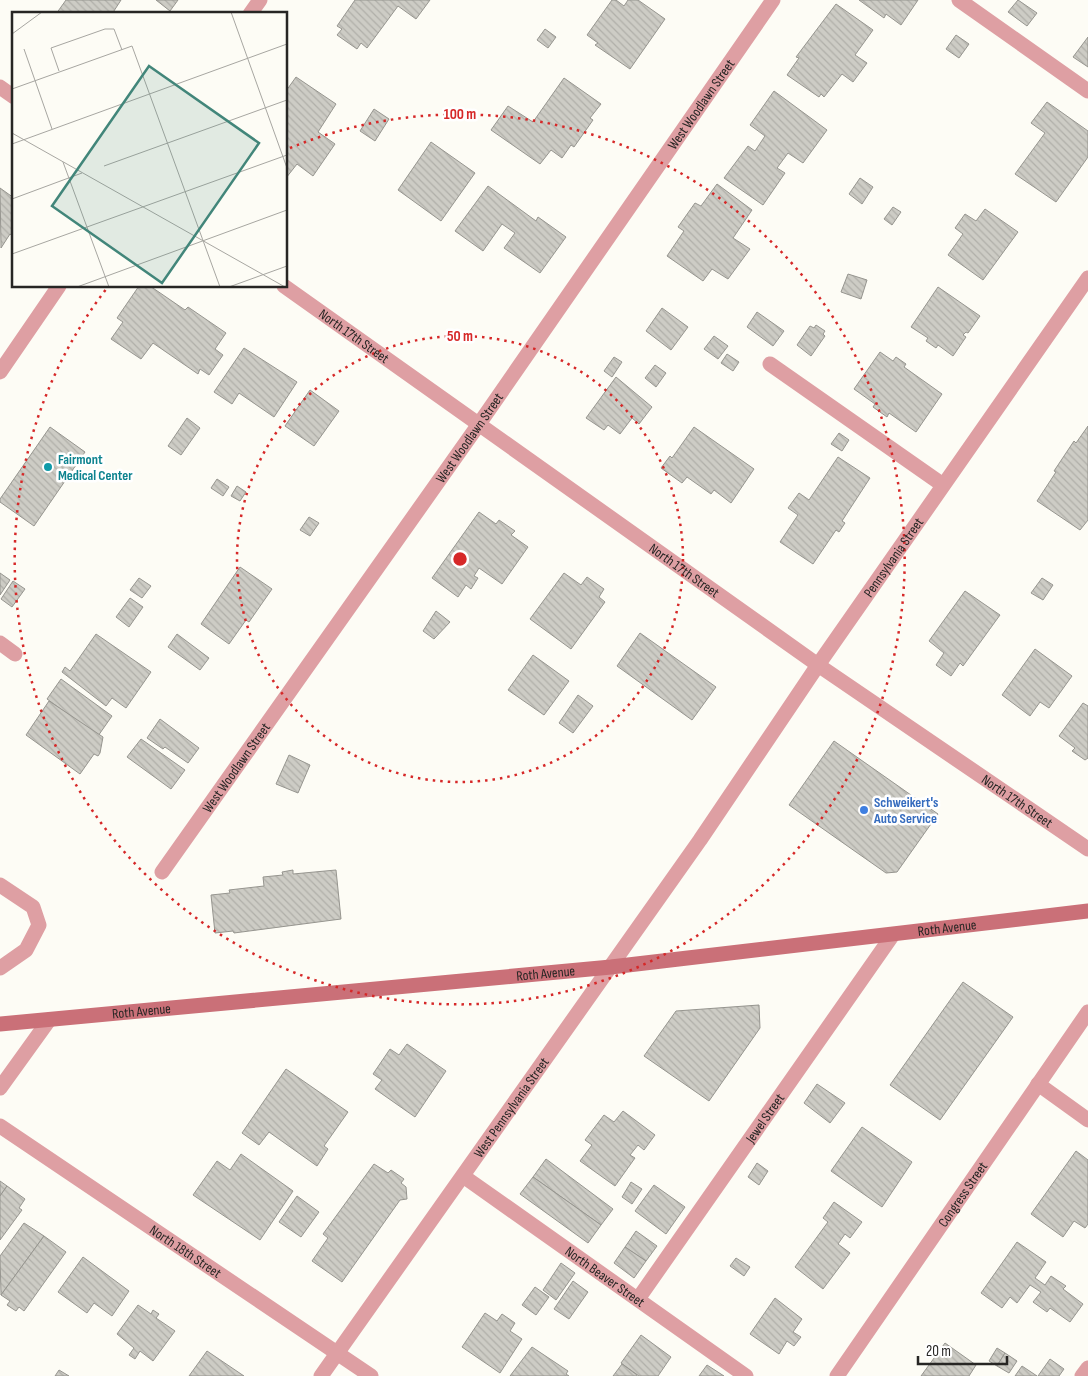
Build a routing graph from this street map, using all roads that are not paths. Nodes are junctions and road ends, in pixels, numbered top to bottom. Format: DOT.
graph roads {
  1 [pos="259,0"];
  2 [pos="774,0"];
  3 [pos="959,0"];
  4 [pos="251,12"];
  5 [pos="0,87"];
  6 [pos="1088,91"];
  7 [pos="12,96"];
  8 [pos="1088,278"];
  9 [pos="58,288"];
  10 [pos="287,288"];
  11 [pos="770,364"];
  12 [pos="0,372"];
  13 [pos="479,424"];
  14 [pos="943,485"];
  15 [pos="0,643"];
  16 [pos="15,654"];
  17 [pos="818,665"];
  18 [pos="700,840"];
  19 [pos="1088,849"];
  20 [pos="162,872"];
  21 [pos="0,885"];
  22 [pos="1088,911"];
  23 [pos="892,936"];
  24 [pos="611,967"];
  25 [pos="0,968"];
  26 [pos="1088,1012"];
  27 [pos="48,1020"];
  28 [pos="0,1024"];
  29 [pos="1038,1084"];
  30 [pos="0,1088"];
  31 [pos="1088,1120"];
  32 [pos="0,1126"];
  33 [pos="464,1176"];
  34 [pos="638,1300"];
  35 [pos="338,1352"];
  36 [pos="1088,1368"];
  37 [pos="321,1376"];
  38 [pos="371,1376"];
  39 [pos="746,1376"];
  40 [pos="837,1376"];
  41 [pos="1082,1376"];
  1 -- 4 [label="street"];
  2 -- 13 [label="street, West Woodlawn Street"];
  3 -- 6 [label="street"];
  5 -- 7 [label="street"];
  8 -- 14 [label="street, Pennsylvania Street"];
  9 -- 12 [label="street"];
  10 -- 13 [label="street, North 17th Street"];
  11 -- 14 [label="street"];
  13 -- 17 [label="street, North 17th Street"];
  13 -- 20 [label="street, West Woodlawn Street"];
  14 -- 17 [label="street, Pennsylvania Street"];
  15 -- 16 [label="street"];
  17 -- 18 [label="street, Pennsylvania Street"];
  17 -- 19 [label="street, North 17th Street"];
  18 -- 24 [label="street, West Pennsylvania Street"];
  21 -- 25 [label="street"];
  22 -- 23 [label="main road, Roth Avenue"];
  23 -- 24 [label="main road, Roth Avenue"];
  23 -- 34 [label="street, Jewel Street"];
  24 -- 27 [label="main road, Roth Avenue"];
  24 -- 33 [label="street, West Pennsylvania Street"];
  26 -- 29 [label="street, Congress Street"];
  27 -- 28 [label="main road, Roth Avenue"];
  27 -- 30 [label="street"];
  29 -- 31 [label="street"];
  29 -- 40 [label="street, Congress Street"];
  32 -- 35 [label="street, North 18th Street"];
  33 -- 34 [label="street, North Beaver Street"];
  33 -- 35 [label="street, West Pennsylvania Street"];
  34 -- 39 [label="street, North Beaver Street"];
  35 -- 37 [label="street, West Pennsylvania Street"];
  35 -- 38 [label="street, North 18th Street"];
  36 -- 41 [label="street"];
}
